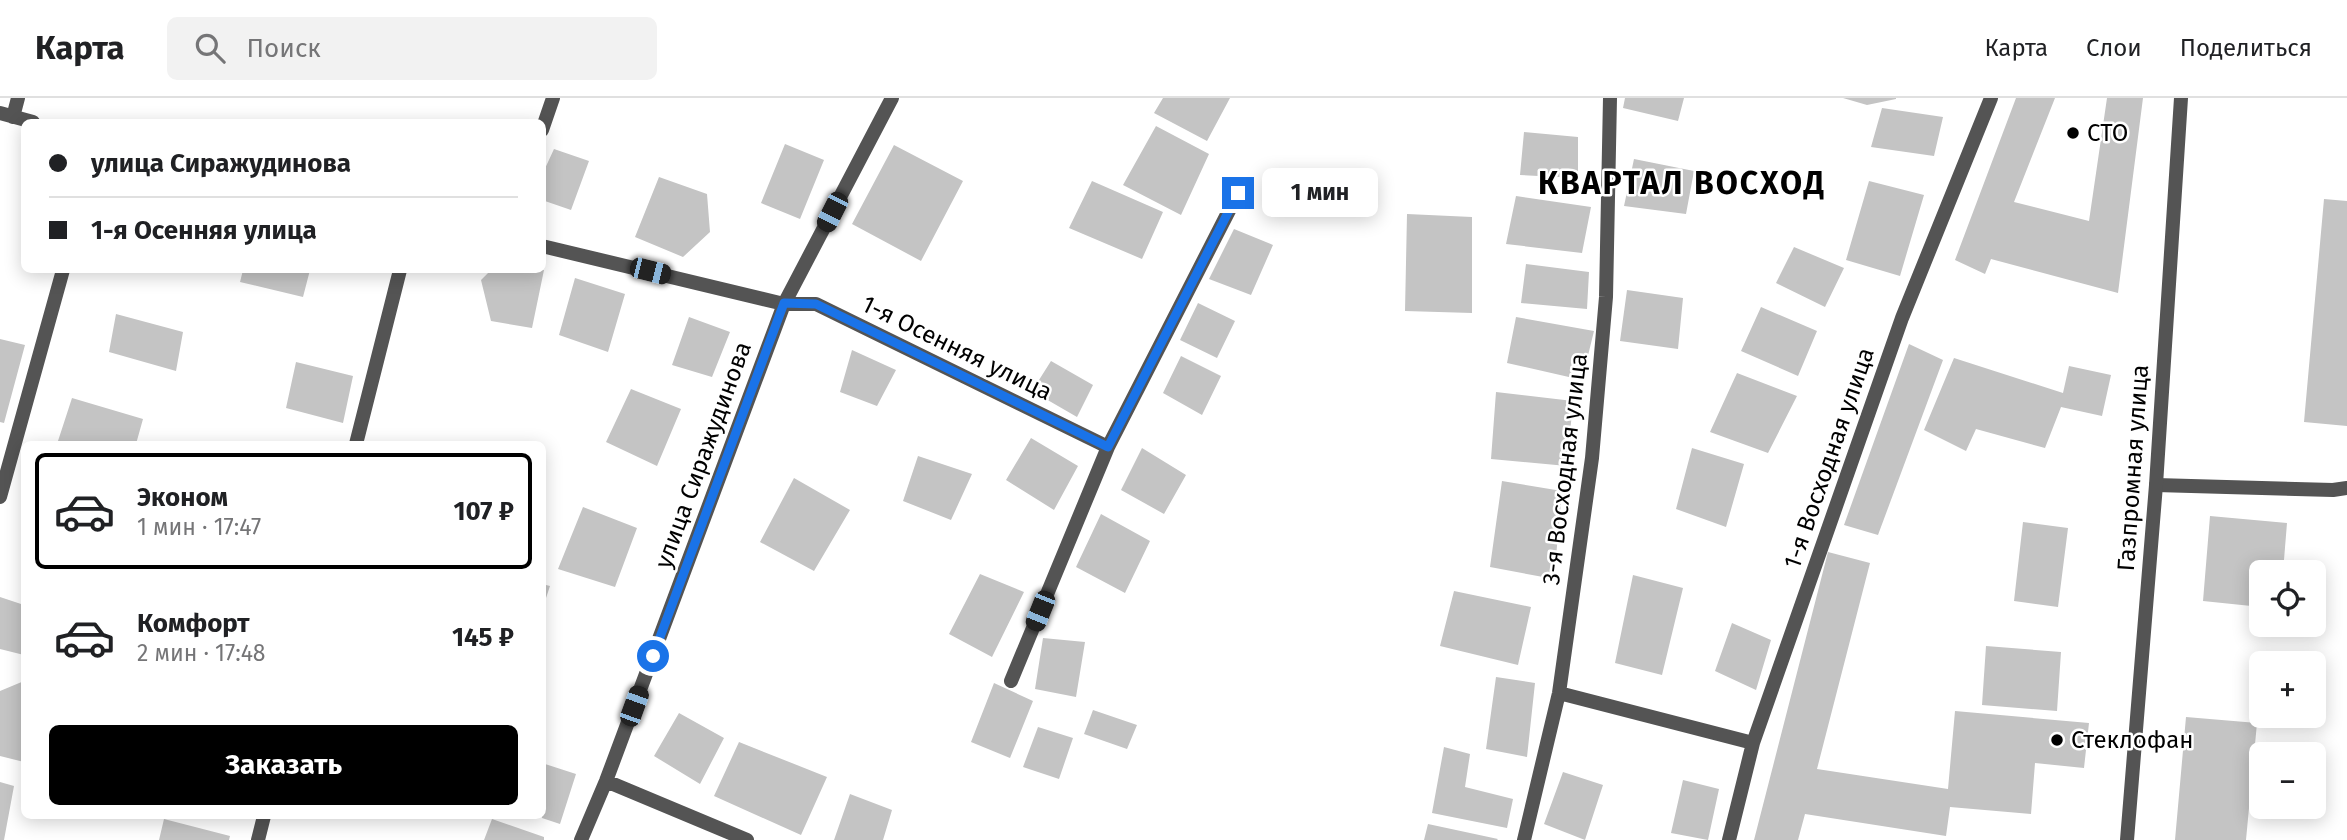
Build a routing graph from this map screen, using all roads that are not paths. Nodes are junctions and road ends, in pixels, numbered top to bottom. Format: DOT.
graph roads {
  1 [pos="18,98"];
  2 [pos="553,98"];
  3 [pos="892,98"];
  4 [pos="1610,98"];
  5 [pos="1991,98"];
  6 [pos="2181,98"];
  7 [pos="6,115"];
  8 [pos="546,119"];
  9 [pos="1238,193"];
  10 [pos="546,247"];
  11 [pos="62,273"];
  12 [pos="399,273"];
  13 [pos="784,303"];
  14 [pos="357,441"];
  15 [pos="1108,447"];
  16 [pos="2156,485"];
  17 [pos="2347,488"];
  18 [pos="0,497"];
  19 [pos="1011,681"];
  20 [pos="1559,693"];
  21 [pos="1754,743"];
  22 [pos="606,781"];
  23 [pos="263,819"];
  24 [pos="258,840"];
  25 [pos="582,840"];
  26 [pos="747,840"];
  27 [pos="1524,840"];
  28 [pos="1729,840"];
  29 [pos="2127,840"];
  1 -- 7 [label="street"];
  2 -- 8 [label="street"];
  3 -- 13 [label="street, улица Сиражудинова"];
  4 -- 20 [label="street, 3-я Восходная улица"];
  5 -- 21 [label="street, 1-я Восходная улица"];
  6 -- 16 [label="street, Газпромная улица"];
  9 -- 15 [label="street"];
  10 -- 13 [label="street, 1-я Осенняя улица"];
  11 -- 18 [label="street"];
  12 -- 14 [label="street"];
  13 -- 15 [label="street, 1-я Осенняя улица"];
  13 -- 22 [label="street, улица Сиражудинова"];
  15 -- 19 [label="street"];
  16 -- 17 [label="street"];
  16 -- 29 [label="street, Газпромная улица"];
  20 -- 21 [label="street"];
  20 -- 27 [label="street, 3-я Восходная улица"];
  21 -- 28 [label="street, 1-я Восходная улица"];
  22 -- 25 [label="street, улица Сиражудинова"];
  22 -- 26 [label="street"];
  23 -- 24 [label="street"];
}
